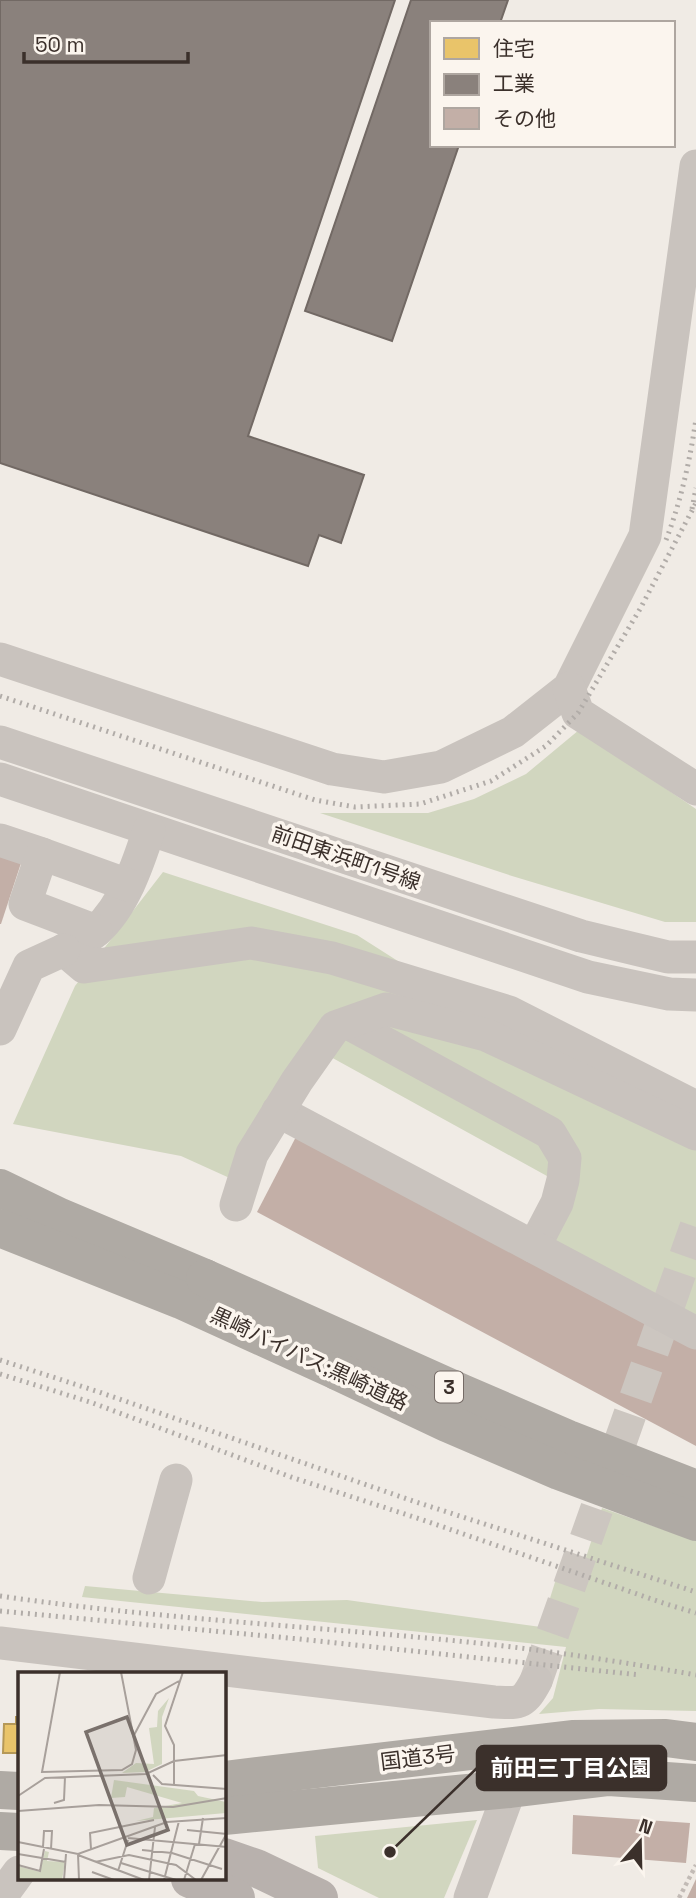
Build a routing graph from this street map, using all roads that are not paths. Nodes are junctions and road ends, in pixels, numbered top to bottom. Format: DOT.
graph roads {
  1 [pos="696,166"];
  2 [pos="685,333"];
  3 [pos="0,659"];
  4 [pos="569,688"];
  5 [pos="0,742"];
  6 [pos="0,779"];
  7 [pos="696,789"];
  8 [pos="149,830"];
  9 [pos="0,840"];
  10 [pos="42,854"];
  11 [pos="128,885"];
  12 [pos="96,931"];
  13 [pos="64,950"];
  14 [pos="696,957"];
  15 [pos="696,995"];
  16 [pos="348,1023"];
  17 [pos="0,1029"];
  18 [pos="696,1107"];
  19 [pos="278,1111"];
  20 [pos="696,1134"];
  21 [pos="0,1188"];
  22 [pos="0,1203"];
  23 [pos="236,1205"];
  24 [pos="0,1227"];
  25 [pos="0,1245"];
  26 [pos="534,1247"];
  27 [pos="193,1289"];
  28 [pos="696,1333"];
  29 [pos="176,1480"];
  30 [pos="696,1489"];
  31 [pos="696,1522"];
  32 [pos="149,1578"];
  33 [pos="0,1643"];
  34 [pos="536,1681"];
  35 [pos="696,1742"];
  36 [pos="226,1780"];
  37 [pos="696,1783"];
  38 [pos="510,1789"];
  39 [pos="0,1790"];
  40 [pos="18,1791"];
  41 [pos="226,1815"];
  42 [pos="0,1831"];
  43 [pos="18,1832"];
  44 [pos="226,1858"];
  45 [pos="18,1873"];
  46 [pos="195,1881"];
  47 [pos="0,1898"];
  48 [pos="236,1898"];
  49 [pos="319,1898"];
  50 [pos="470,1898"];
  1 -- 2 [label="street"];
  2 -- 4 [label="street"];
  3 -- 4 [label="street"];
  4 -- 7 [label="street"];
  5 -- 14 [label="street, 前田東浜町1号線"];
  6 -- 8 [label="street, 前田東浜町1号線"];
  8 -- 11 [label="street"];
  8 -- 15 [label="street, 前田東浜町1号線"];
  9 -- 10 [label="street"];
  10 -- 11 [label="street"];
  10 -- 12 [label="street"];
  11 -- 12 [label="street"];
  12 -- 13 [label="street"];
  13 -- 17 [label="street"];
  13 -- 18 [label="street"];
  16 -- 19 [label="street"];
  16 -- 20 [label="street"];
  16 -- 26 [label="street"];
  19 -- 23 [label="street"];
  19 -- 26 [label="street"];
  21 -- 27 [label="highway"];
  22 -- 27 [label="highway, 黒崎バイパス;黒崎道路 / 3"];
  24 -- 27 [label="highway, 黒崎バイパス;黒崎道路 / 3"];
  25 -- 27 [label="highway"];
  26 -- 28 [label="street"];
  27 -- 30 [label="highway, 黒崎バイパス;黒崎道路 / 3, bridge"];
  27 -- 31 [label="highway, 黒崎バイパス;黒崎道路 / 3, bridge"];
  29 -- 32 [label="street"];
  33 -- 34 [label="street"];
  35 -- 36 [label="highway, 国道3号"];
  37 -- 38 [label="highway, 国道3号"];
  38 -- 41 [label="highway, 国道3号"];
  38 -- 50 [label="street"];
  39 -- 40 [label="highway"];
  42 -- 43 [label="highway"];
  44 -- 49 [label="main road"];
  45 -- 47 [label="street"];
  46 -- 48 [label="main road"];
}
